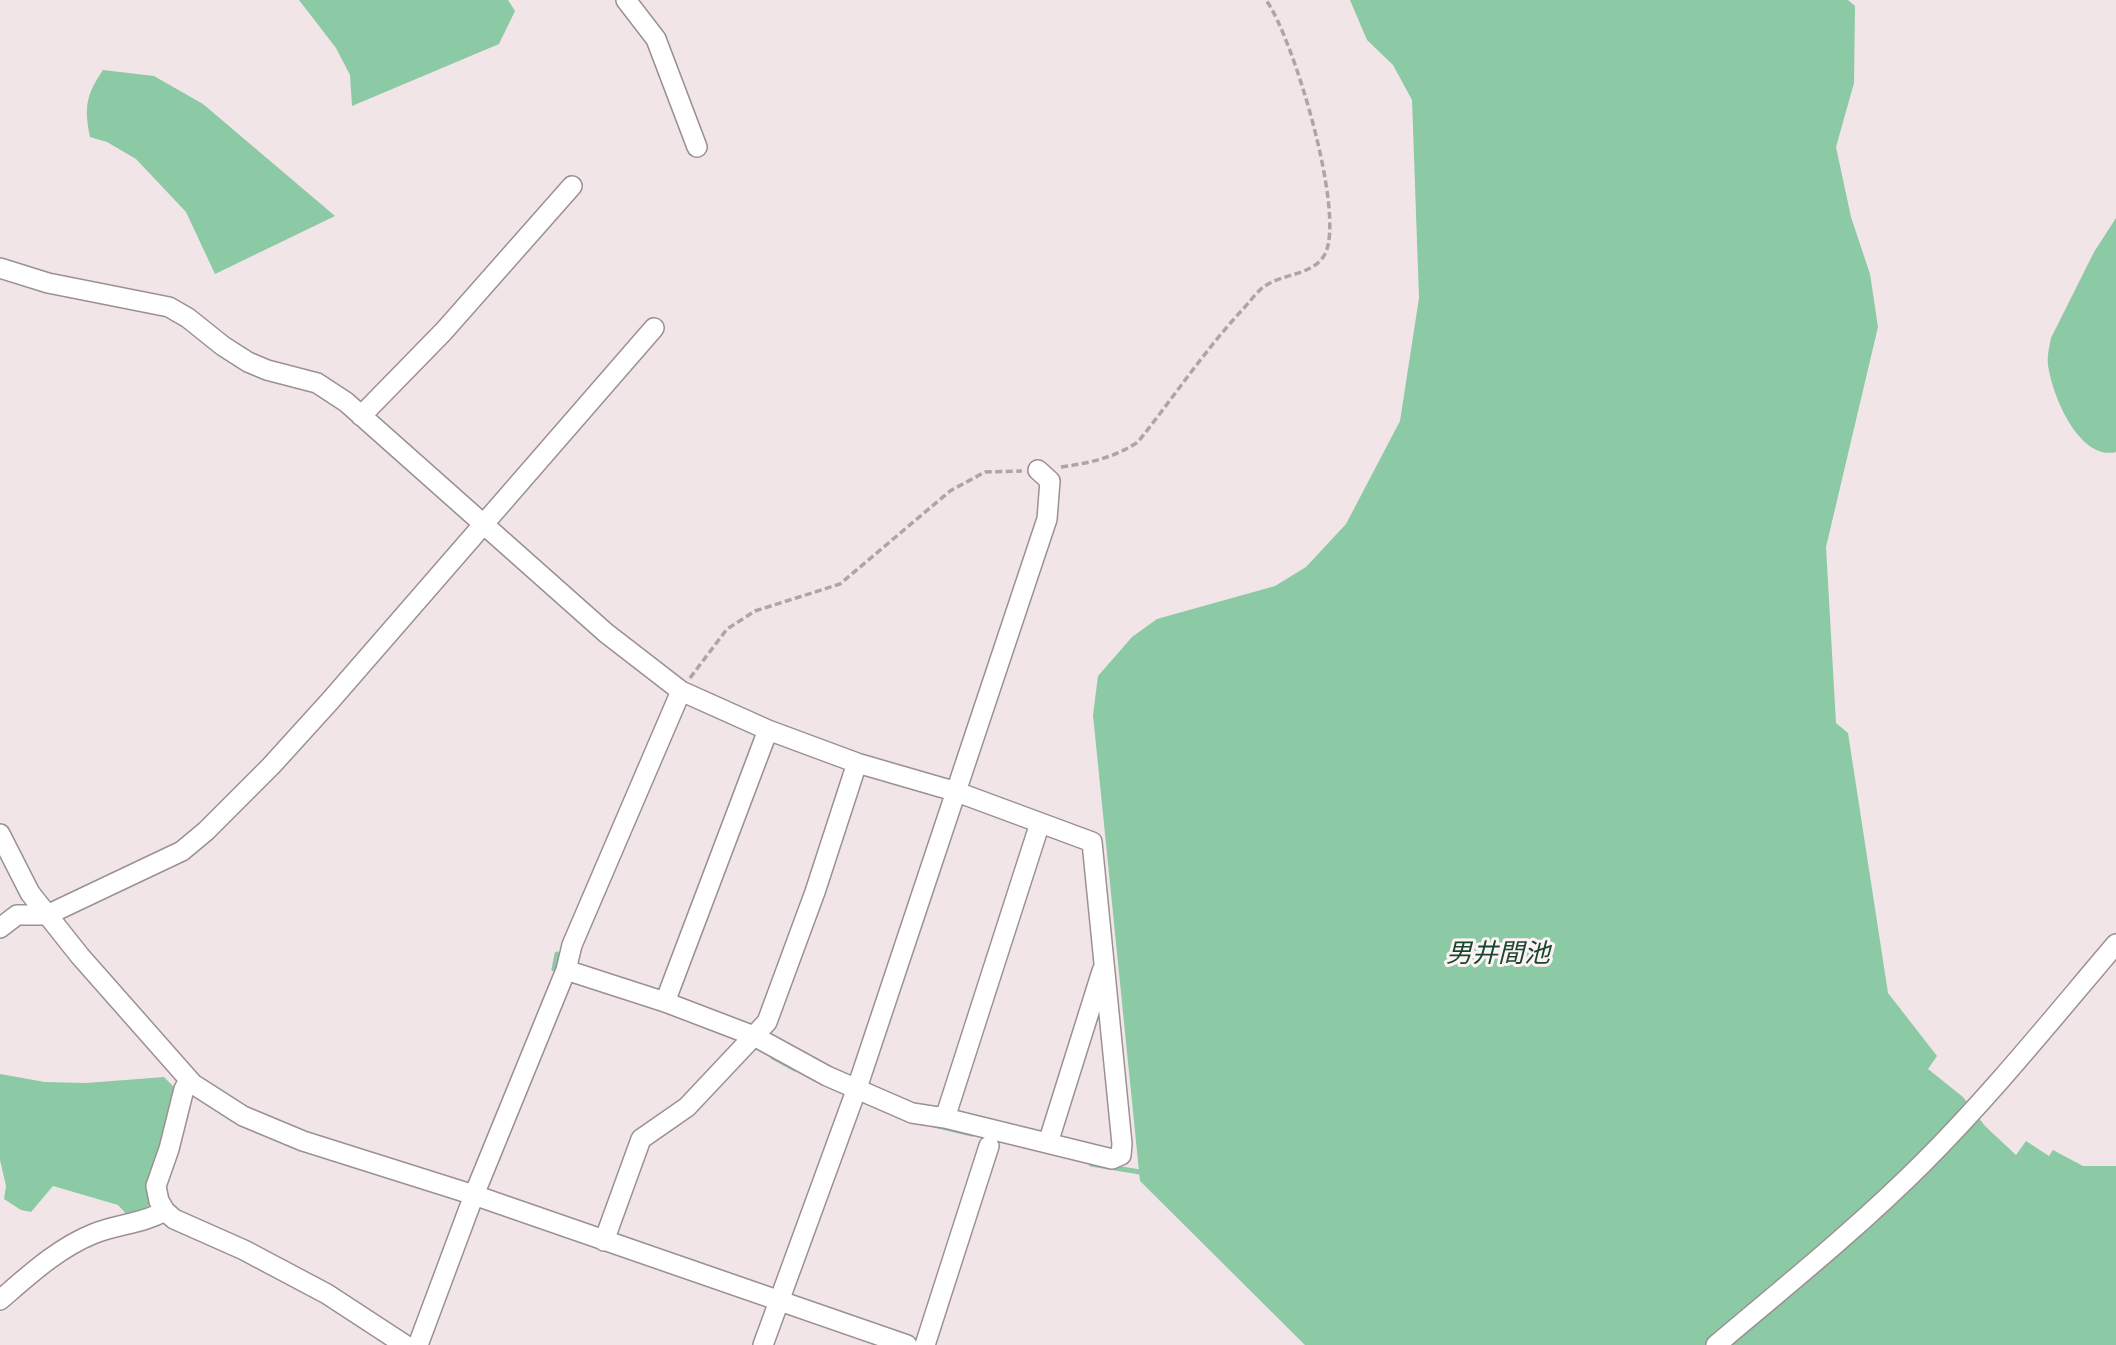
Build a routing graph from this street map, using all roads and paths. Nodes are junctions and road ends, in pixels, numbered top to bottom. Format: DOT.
graph roads {
  1 [pos="626,0"];
  2 [pos="1266,0"];
  3 [pos="697,147"];
  4 [pos="572,186"];
  5 [pos="0,268"];
  6 [pos="654,328"];
  7 [pos="362,416"];
  8 [pos="1038,470"];
  9 [pos="484,524"];
  10 [pos="681,691"];
  11 [pos="768,730"];
  12 [pos="857,763"];
  13 [pos="957,792"];
  14 [pos="1040,823"];
  15 [pos="0,834"];
  16 [pos="47,915"];
  17 [pos="0,928"];
  18 [pos="2116,944"];
  19 [pos="1105,961"];
  20 [pos="566,970"];
  21 [pos="664,1002"];
  22 [pos="754,1036"];
  23 [pos="190,1080"];
  24 [pos="857,1088"];
  25 [pos="945,1118"];
  26 [pos="1048,1143"];
  27 [pos="989,1146"];
  28 [pos="474,1195"];
  29 [pos="165,1211"];
  30 [pos="604,1241"];
  31 [pos="0,1300"];
  32 [pos="779,1300"];
  33 [pos="405,1345"];
  34 [pos="418,1345"];
  35 [pos="763,1345"];
  36 [pos="907,1345"];
  37 [pos="925,1345"];
  38 [pos="1716,1345"];
  1 -- 3 [label="street"];
  2 -- 8 [label="path"];
  4 -- 7 [label="street"];
  5 -- 7 [label="street"];
  6 -- 9 [label="street"];
  7 -- 9 [label="street"];
  8 -- 10 [label="path"];
  8 -- 13 [label="street"];
  9 -- 10 [label="street"];
  9 -- 16 [label="street"];
  10 -- 11 [label="street"];
  10 -- 20 [label="street"];
  11 -- 12 [label="street"];
  11 -- 21 [label="street"];
  12 -- 13 [label="street"];
  12 -- 22 [label="street"];
  13 -- 14 [label="street"];
  13 -- 24 [label="street"];
  14 -- 19 [label="street"];
  14 -- 25 [label="street"];
  15 -- 16 [label="street"];
  16 -- 17 [label="street"];
  16 -- 23 [label="street"];
  18 -- 38 [label="street"];
  19 -- 26 [label="street"];
  19 -- 26 [label="street"];
  20 -- 21 [label="street"];
  20 -- 28 [label="street"];
  21 -- 22 [label="street"];
  22 -- 24 [label="street"];
  22 -- 30 [label="street"];
  23 -- 28 [label="street"];
  23 -- 29 [label="street"];
  24 -- 25 [label="street"];
  24 -- 32 [label="street"];
  25 -- 26 [label="street"];
  27 -- 37 [label="street"];
  28 -- 30 [label="street"];
  28 -- 34 [label="street"];
  29 -- 31 [label="street"];
  29 -- 33 [label="street"];
  30 -- 32 [label="street"];
  32 -- 35 [label="street"];
  32 -- 36 [label="street"];
}
